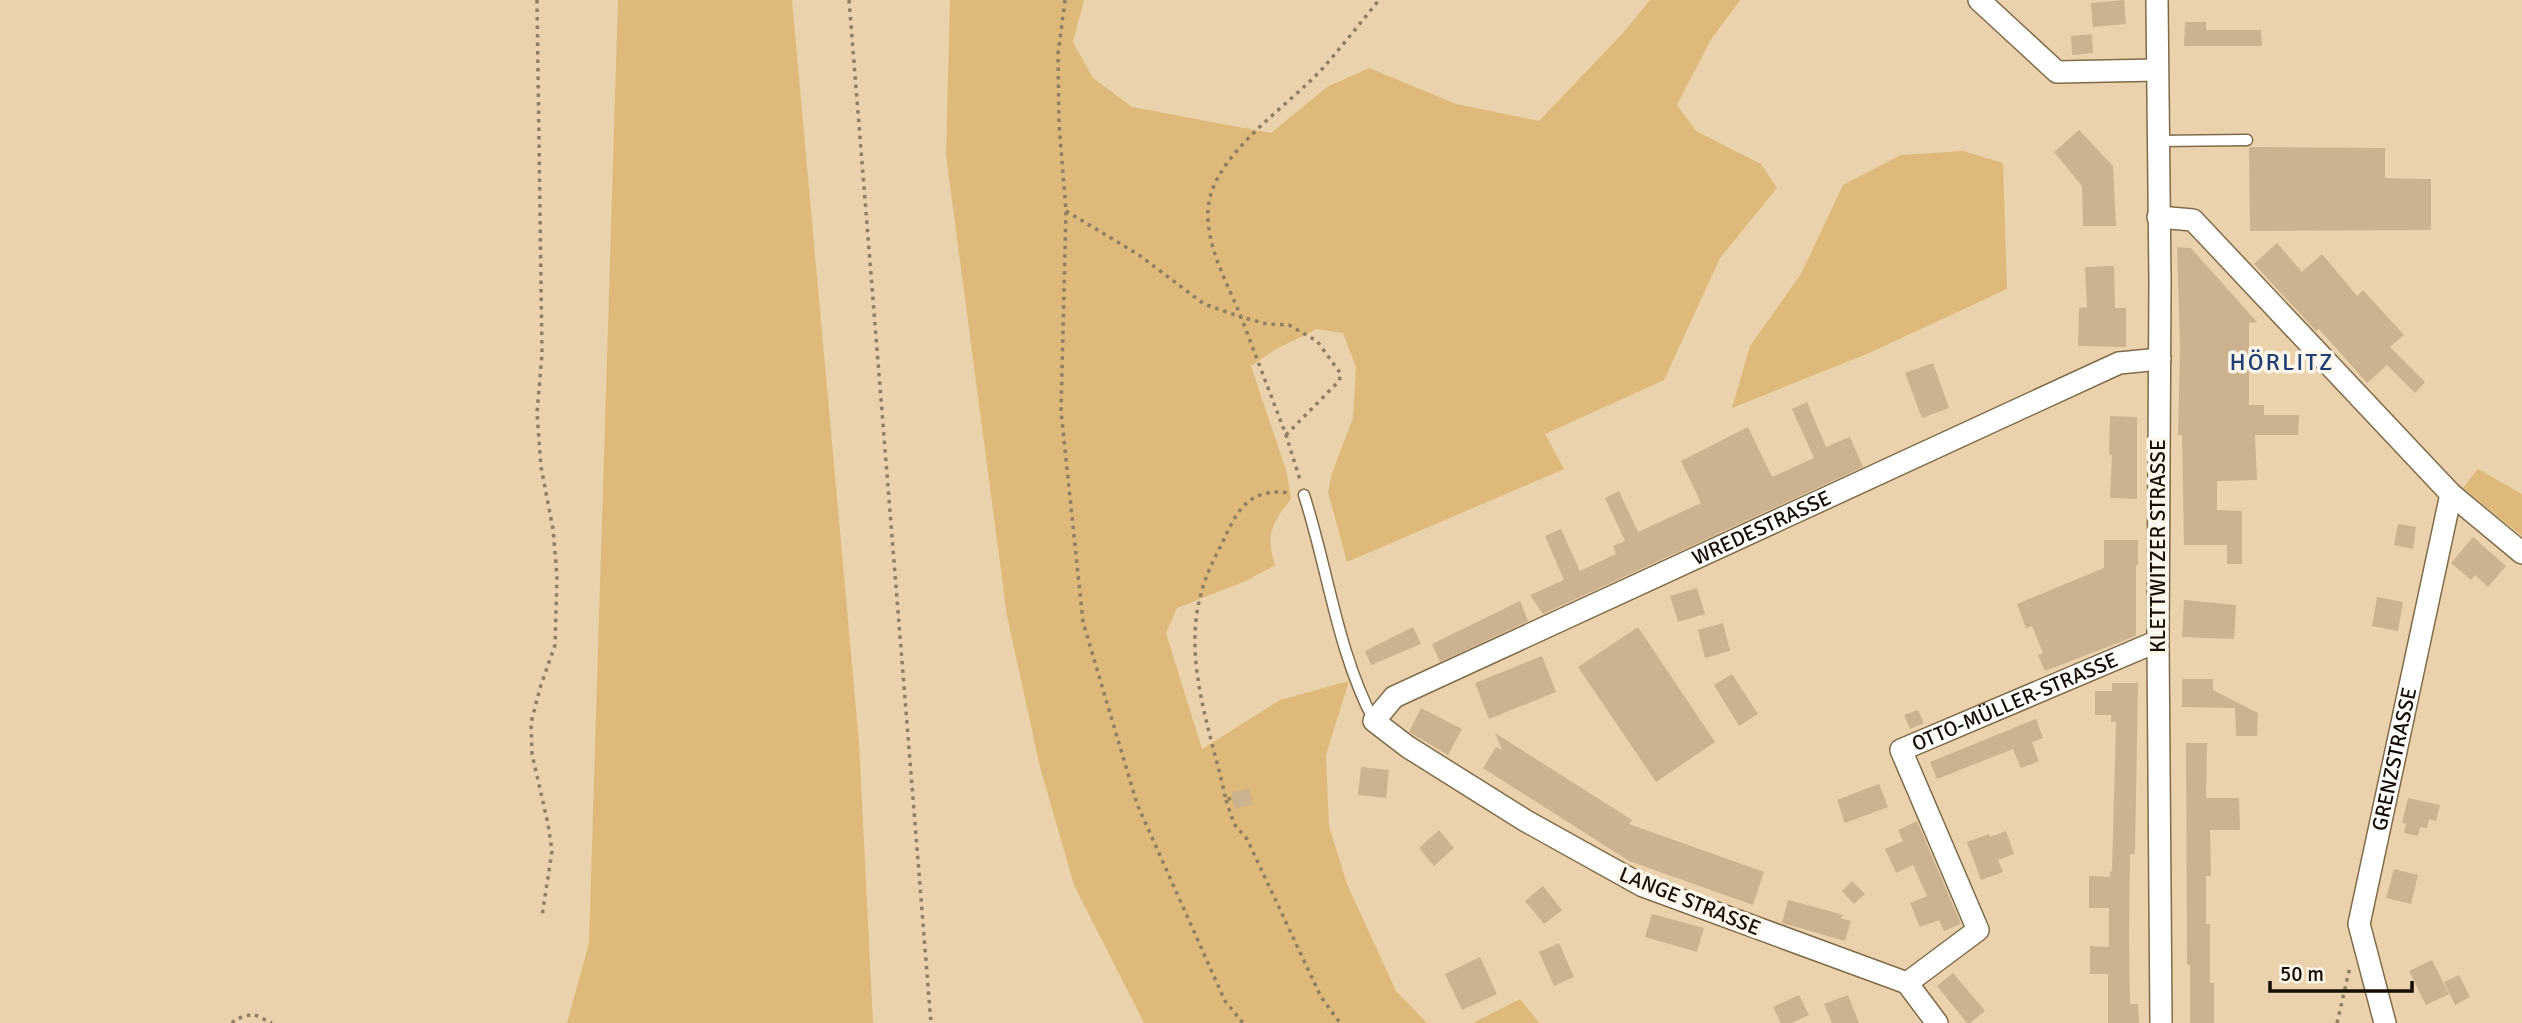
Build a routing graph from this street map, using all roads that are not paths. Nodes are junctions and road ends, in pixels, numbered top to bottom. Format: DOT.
graph roads {
  1 [pos="1979,0"];
  2 [pos="2157,0"];
  3 [pos="2157,70"];
  4 [pos="2247,140"];
  5 [pos="2158,141"];
  6 [pos="2158,217"];
  7 [pos="2160,359"];
  8 [pos="2451,494"];
  9 [pos="1304,495"];
  10 [pos="2522,553"];
  11 [pos="2158,642"];
  12 [pos="1374,721"];
  13 [pos="1907,983"];
  14 [pos="1937,1023"];
  15 [pos="2161,1023"];
  16 [pos="2385,1023"];
  1 -- 3 [label="street"];
  2 -- 3 [label="street, KLETTWITZER STRASSE"];
  3 -- 5 [label="street, KLETTWITZER STRASSE"];
  4 -- 5 [label="lane"];
  5 -- 6 [label="street, KLETTWITZER STRASSE"];
  6 -- 7 [label="street, KLETTWITZER STRASSE"];
  6 -- 8 [label="street"];
  7 -- 11 [label="street, KLETTWITZER STRASSE"];
  7 -- 12 [label="street, WREDESTRASSE"];
  8 -- 10 [label="street"];
  8 -- 16 [label="street, GRENZSTRASSE"];
  9 -- 12 [label="lane"];
  11 -- 13 [label="street, OTTO-MÜLLER-STRASSE"];
  11 -- 15 [label="street, KLETTWITZER STRASSE"];
  12 -- 13 [label="street, LANGE STRASSE"];
  13 -- 14 [label="street"];
}
